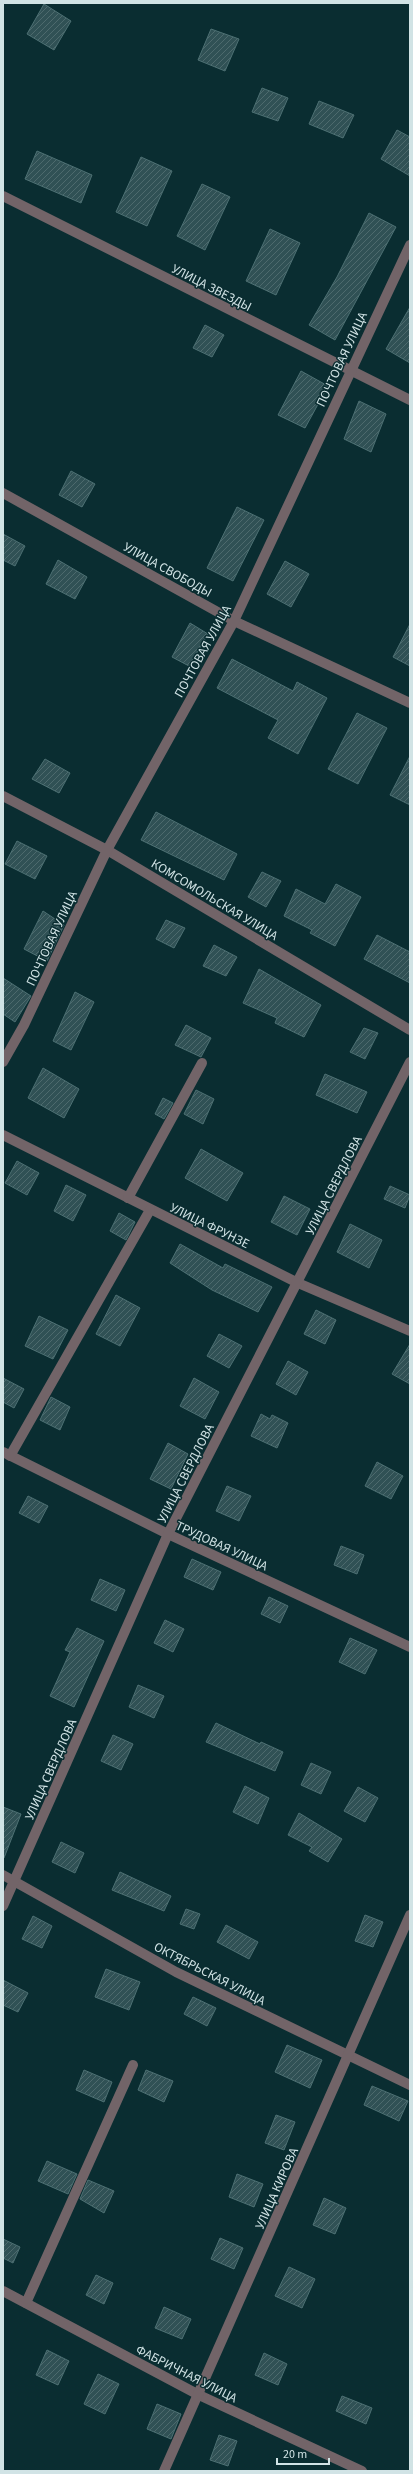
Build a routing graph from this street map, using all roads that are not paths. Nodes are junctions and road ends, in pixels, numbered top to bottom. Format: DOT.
graph roads {
  1 [pos="3,196"];
  2 [pos="410,245"];
  3 [pos="350,371"];
  4 [pos="410,400"];
  5 [pos="3,493"];
  6 [pos="234,621"];
  7 [pos="410,703"];
  8 [pos="3,796"];
  9 [pos="107,850"];
  10 [pos="410,1030"];
  11 [pos="3,1062"];
  12 [pos="410,1062"];
  13 [pos="202,1063"];
  14 [pos="3,1135"];
  15 [pos="128,1198"];
  16 [pos="150,1210"];
  17 [pos="298,1283"];
  18 [pos="410,1331"];
  19 [pos="7,1454"];
  20 [pos="168,1534"];
  21 [pos="410,1647"];
  22 [pos="3,1875"];
  23 [pos="15,1882"];
  24 [pos="3,1906"];
  25 [pos="410,1915"];
  26 [pos="348,2056"];
  27 [pos="133,2065"];
  28 [pos="410,2085"];
  29 [pos="3,2291"];
  30 [pos="26,2303"];
  31 [pos="199,2395"];
  32 [pos="164,2471"];
  33 [pos="362,2471"];
  1 -- 3 [label="street, УЛИЦА ЗВЕЗДЫ"];
  2 -- 3 [label="street, ПОЧТОВАЯ УЛИЦА"];
  3 -- 4 [label="street, УЛИЦА ЗВЕЗДЫ"];
  3 -- 6 [label="street, ПОЧТОВАЯ УЛИЦА"];
  5 -- 6 [label="street, УЛИЦА СВОБОДЫ"];
  6 -- 7 [label="street, УЛИЦА СВОБОДЫ"];
  6 -- 9 [label="street, ПОЧТОВАЯ УЛИЦА"];
  8 -- 9 [label="street, КОМСОМОЛЬСКАЯ УЛИЦА"];
  9 -- 10 [label="street, КОМСОМОЛЬСКАЯ УЛИЦА"];
  9 -- 11 [label="street, ПОЧТОВАЯ УЛИЦА"];
  12 -- 17 [label="street, УЛИЦА СВЕРДЛОВА"];
  13 -- 15 [label="street"];
  14 -- 15 [label="street, УЛИЦА ФРУНЗЕ"];
  15 -- 16 [label="street, УЛИЦА ФРУНЗЕ"];
  16 -- 17 [label="street, УЛИЦА ФРУНЗЕ"];
  16 -- 19 [label="street"];
  17 -- 18 [label="street, УЛИЦА ФРУНЗЕ"];
  17 -- 20 [label="street, УЛИЦА СВЕРДЛОВА"];
  19 -- 20 [label="street, ТРУДОВАЯ УЛИЦА"];
  20 -- 21 [label="street, ТРУДОВАЯ УЛИЦА"];
  20 -- 23 [label="street, УЛИЦА СВЕРДЛОВА"];
  22 -- 23 [label="street, ОКТЯБРЬСКАЯ УЛИЦА"];
  23 -- 24 [label="street, УЛИЦА СВЕРДЛОВА"];
  23 -- 26 [label="street, ОКТЯБРЬСКАЯ УЛИЦА"];
  25 -- 26 [label="street, УЛИЦА КИРОВА"];
  26 -- 28 [label="street, ОКТЯБРЬСКАЯ УЛИЦА"];
  26 -- 31 [label="street, УЛИЦА КИРОВА"];
  27 -- 30 [label="street"];
  29 -- 30 [label="street, ФАБРИЧНАЯ УЛИЦА"];
  30 -- 31 [label="street, ФАБРИЧНАЯ УЛИЦА"];
  31 -- 32 [label="street, УЛИЦА КИРОВА"];
  31 -- 33 [label="street, ФАБРИЧНАЯ УЛИЦА"];
}
